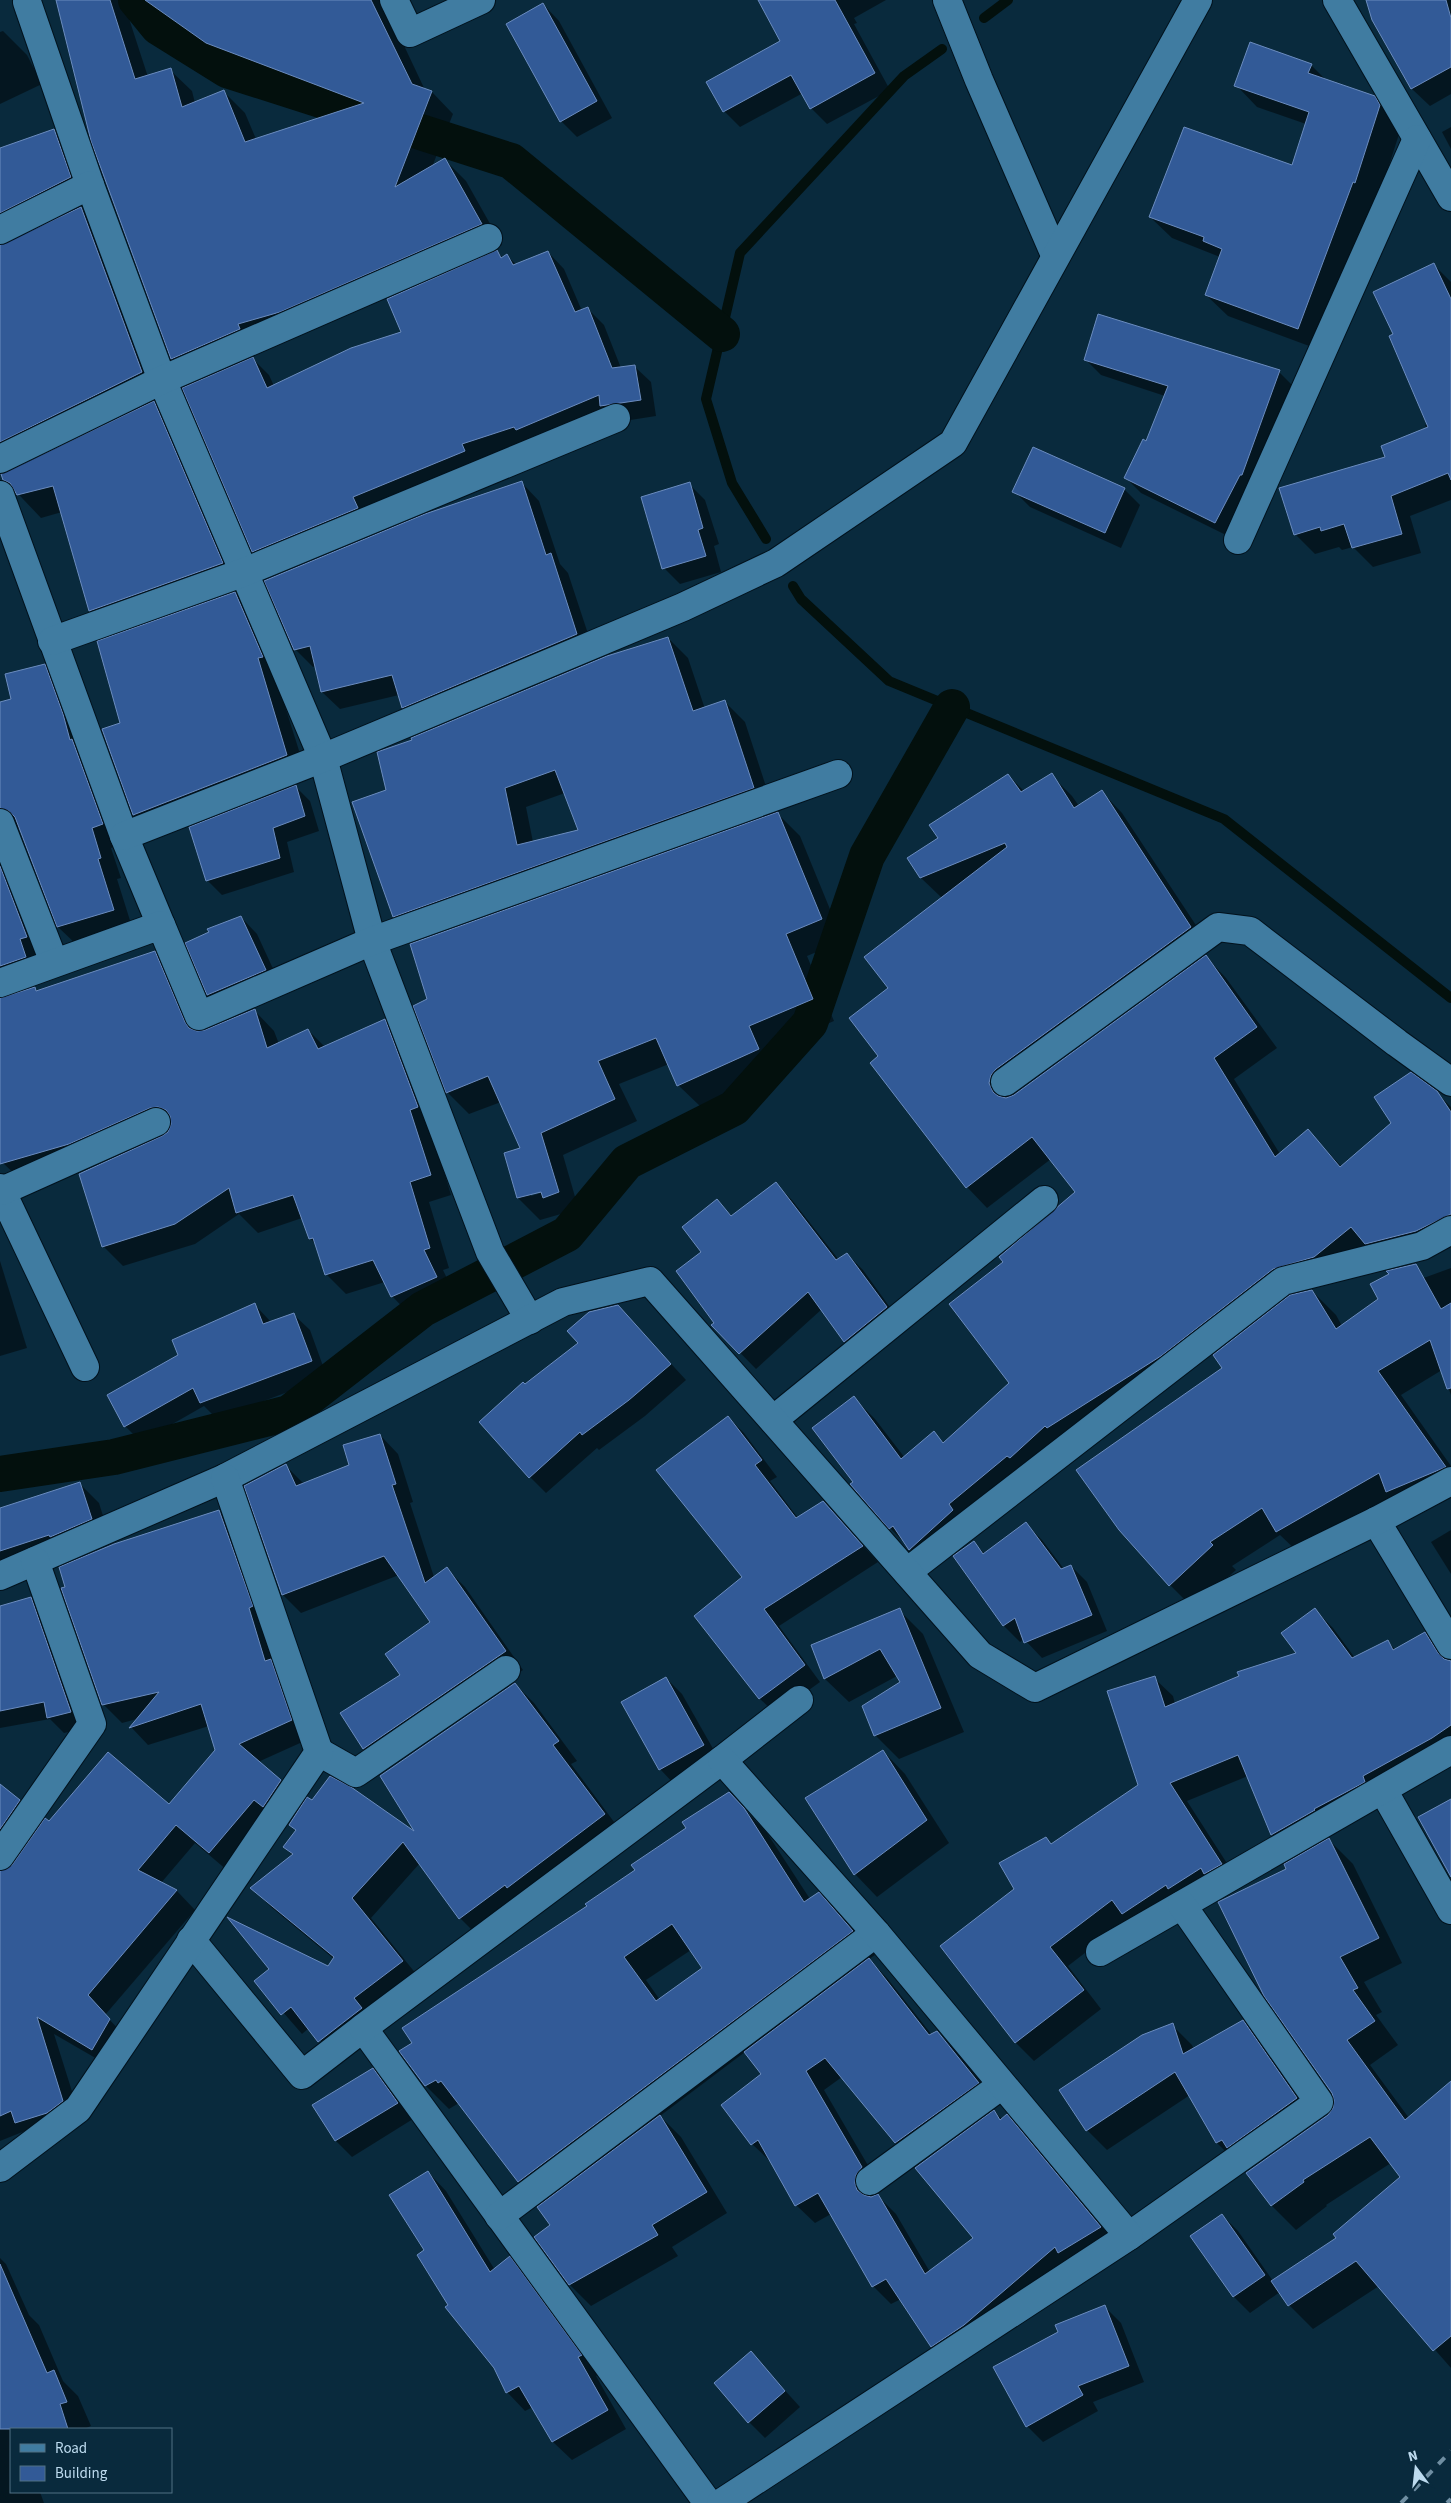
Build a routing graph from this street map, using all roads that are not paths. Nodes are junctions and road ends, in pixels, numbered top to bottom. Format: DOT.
graph roads {
  1 [pos="394,0"];
  2 [pos="481,0"];
  3 [pos="947,0"];
  4 [pos="1198,0"];
  5 [pos="1337,0"];
  6 [pos="27,2"];
  7 [pos="1418,139"];
  8 [pos="90,185"];
  9 [pos="1451,197"];
  10 [pos="0,230"];
  11 [pos="488,238"];
  12 [pos="1055,255"];
  13 [pos="162,380"];
  14 [pos="616,418"];
  15 [pos="0,459"];
  16 [pos="0,495"];
  17 [pos="1238,540"];
  18 [pos="242,573"];
  19 [pos="52,641"];
  20 [pos="323,758"];
  21 [pos="838,774"];
  22 [pos="0,823"];
  23 [pos="124,836"];
  24 [pos="161,925"];
  25 [pos="372,941"];
  26 [pos="54,962"];
  27 [pos="0,983"];
  28 [pos="1005,1082"];
  29 [pos="1451,1082"];
  30 [pos="156,1122"];
  31 [pos="1,1190"];
  32 [pos="1044,1200"];
  33 [pos="1451,1230"];
  34 [pos="529,1318"];
  35 [pos="85,1367"];
  36 [pos="773,1420"];
  37 [pos="225,1478"];
  38 [pos="1451,1481"];
  39 [pos="1376,1521"];
  40 [pos="35,1560"];
  41 [pos="907,1572"];
  42 [pos="0,1576"];
  43 [pos="1451,1645"];
  44 [pos="506,1670"];
  45 [pos="799,1700"];
  46 [pos="1451,1750"];
  47 [pos="319,1752"];
  48 [pos="722,1760"];
  49 [pos="1383,1790"];
  50 [pos="0,1856"];
  51 [pos="1182,1905"];
  52 [pos="1451,1910"];
  53 [pos="876,1932"];
  54 [pos="191,1940"];
  55 [pos="1100,1952"];
  56 [pos="363,2028"];
  57 [pos="1002,2085"];
  58 [pos="0,2168"];
  59 [pos="870,2181"];
  60 [pos="499,2216"];
  61 [pos="1129,2236"];
  62 [pos="708,2503"];
  63 [pos="721,2503"];
  1 -- 2 [label="street"];
  3 -- 12 [label="street"];
  4 -- 12 [label="street"];
  5 -- 7 [label="street"];
  6 -- 8 [label="street"];
  7 -- 9 [label="street"];
  7 -- 17 [label="street"];
  8 -- 10 [label="street"];
  8 -- 13 [label="street"];
  11 -- 13 [label="street"];
  12 -- 20 [label="street"];
  13 -- 15 [label="street"];
  13 -- 18 [label="street"];
  14 -- 18 [label="street"];
  16 -- 19 [label="street"];
  18 -- 19 [label="street"];
  18 -- 20 [label="street"];
  19 -- 23 [label="street"];
  20 -- 23 [label="street"];
  20 -- 25 [label="street"];
  21 -- 25 [label="street"];
  22 -- 26 [label="street"];
  23 -- 24 [label="street"];
  24 -- 25 [label="street"];
  24 -- 26 [label="street"];
  25 -- 34 [label="street"];
  26 -- 27 [label="street"];
  28 -- 29 [label="street"];
  30 -- 31 [label="street"];
  31 -- 35 [label="street"];
  32 -- 36 [label="street"];
  33 -- 41 [label="street"];
  34 -- 36 [label="street"];
  34 -- 37 [label="street"];
  36 -- 41 [label="street"];
  37 -- 40 [label="street"];
  37 -- 47 [label="street"];
  38 -- 39 [label="street"];
  39 -- 41 [label="street"];
  39 -- 43 [label="street"];
  40 -- 42 [label="street"];
  40 -- 50 [label="street"];
  44 -- 47 [label="street"];
  45 -- 48 [label="street"];
  46 -- 49 [label="street"];
  47 -- 54 [label="street"];
  48 -- 53 [label="street"];
  48 -- 56 [label="street"];
  49 -- 51 [label="street"];
  49 -- 52 [label="street"];
  51 -- 55 [label="street"];
  51 -- 61 [label="street"];
  53 -- 57 [label="street"];
  53 -- 60 [label="street"];
  54 -- 56 [label="street"];
  54 -- 58 [label="street"];
  56 -- 60 [label="street"];
  57 -- 59 [label="street"];
  57 -- 61 [label="street"];
  60 -- 62 [label="street"];
  61 -- 63 [label="street"];
}
